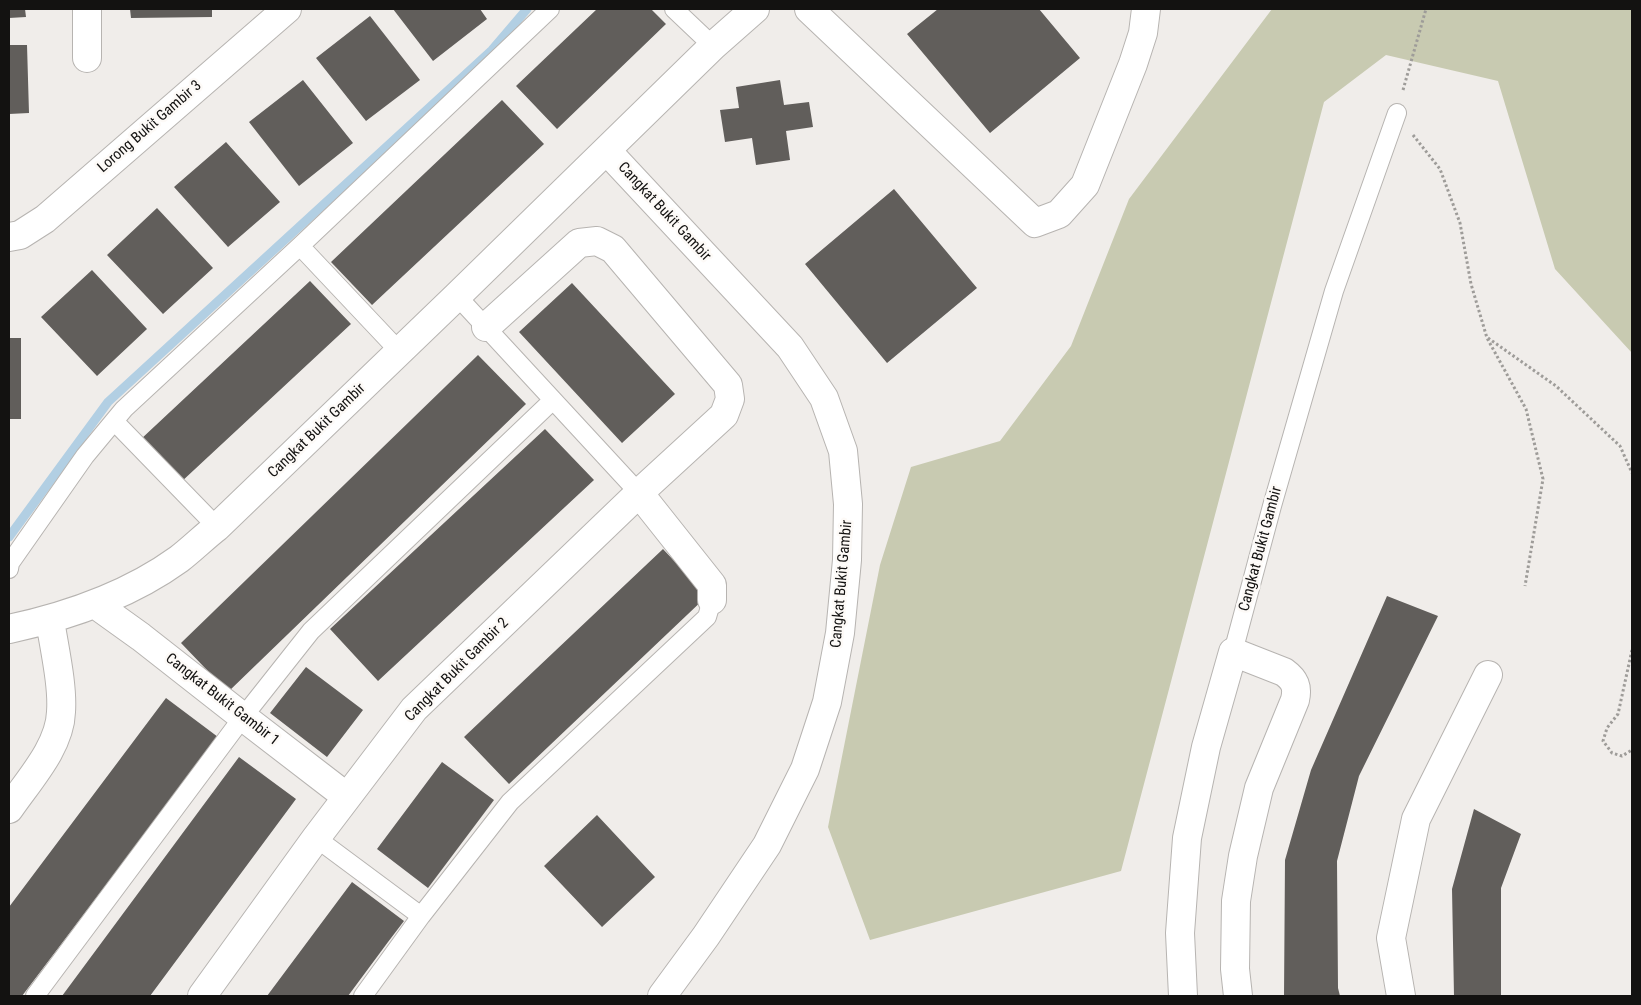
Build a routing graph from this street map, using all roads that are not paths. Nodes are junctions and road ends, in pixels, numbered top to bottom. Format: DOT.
graph roads {
  1 [pos="87,9"];
  2 [pos="287,9"];
  3 [pos="550,9"];
  4 [pos="674,9"];
  5 [pos="755,9"];
  6 [pos="809,9"];
  7 [pos="1146,9"];
  8 [pos="713,46"];
  9 [pos="87,58"];
  10 [pos="1397,113"];
  11 [pos="607,151"];
  12 [pos="9,238"];
  13 [pos="300,246"];
  14 [pos="457,296"];
  15 [pos="486,327"];
  16 [pos="399,351"];
  17 [pos="552,400"];
  18 [pos="114,422"];
  19 [pos="639,493"];
  20 [pos="217,527"];
  21 [pos="9,569"];
  22 [pos="712,600"];
  23 [pos="95,604"];
  24 [pos="50,620"];
  25 [pos="9,629"];
  26 [pos="1233,652"];
  27 [pos="1488,675"];
  28 [pos="243,717"];
  29 [pos="347,796"];
  30 [pos="9,808"];
  31 [pos="316,838"];
  32 [pos="421,916"];
  33 [pos="34,996"];
  34 [pos="202,996"];
  35 [pos="362,996"];
  36 [pos="662,996"];
  37 [pos="1183,996"];
  38 [pos="1238,996"];
  39 [pos="1401,996"];
  1 -- 9 [label="street"];
  2 -- 12 [label="street, Lorong Bukit Gambir 3"];
  3 -- 13 [label="lane"];
  4 -- 8 [label="lane"];
  5 -- 8 [label="street, Cangkat Bukit Gambir"];
  6 -- 7 [label="street"];
  8 -- 11 [label="street, Cangkat Bukit Gambir"];
  10 -- 26 [label="lane, Cangkat Bukit Gambir"];
  11 -- 14 [label="street, Cangkat Bukit Gambir"];
  11 -- 36 [label="street, Cangkat Bukit Gambir"];
  13 -- 16 [label="lane"];
  13 -- 18 [label="lane"];
  14 -- 15 [label="lane"];
  14 -- 16 [label="street, Cangkat Bukit Gambir"];
  15 -- 17 [label="lane"];
  15 -- 19 [label="street, Cangkat Bukit Gambir 2"];
  16 -- 20 [label="street, Cangkat Bukit Gambir"];
  17 -- 19 [label="lane"];
  17 -- 28 [label="lane"];
  18 -- 20 [label="lane"];
  18 -- 21 [label="lane"];
  19 -- 22 [label="street"];
  19 -- 29 [label="street, Cangkat Bukit Gambir 2"];
  20 -- 23 [label="street, Cangkat Bukit Gambir"];
  22 -- 32 [label="lane"];
  23 -- 24 [label="street, Cangkat Bukit Gambir"];
  23 -- 28 [label="street, Cangkat Bukit Gambir 1"];
  24 -- 25 [label="street, Cangkat Bukit Gambir"];
  24 -- 30 [label="street"];
  26 -- 37 [label="street, Cangkat Bukit Gambir"];
  26 -- 38 [label="street"];
  27 -- 39 [label="street"];
  28 -- 29 [label="street, Cangkat Bukit Gambir 1"];
  28 -- 33 [label="lane"];
  29 -- 31 [label="street, Cangkat Bukit Gambir 2"];
  31 -- 32 [label="lane"];
  31 -- 34 [label="street, Cangkat Bukit Gambir 2"];
  32 -- 35 [label="lane"];
}
